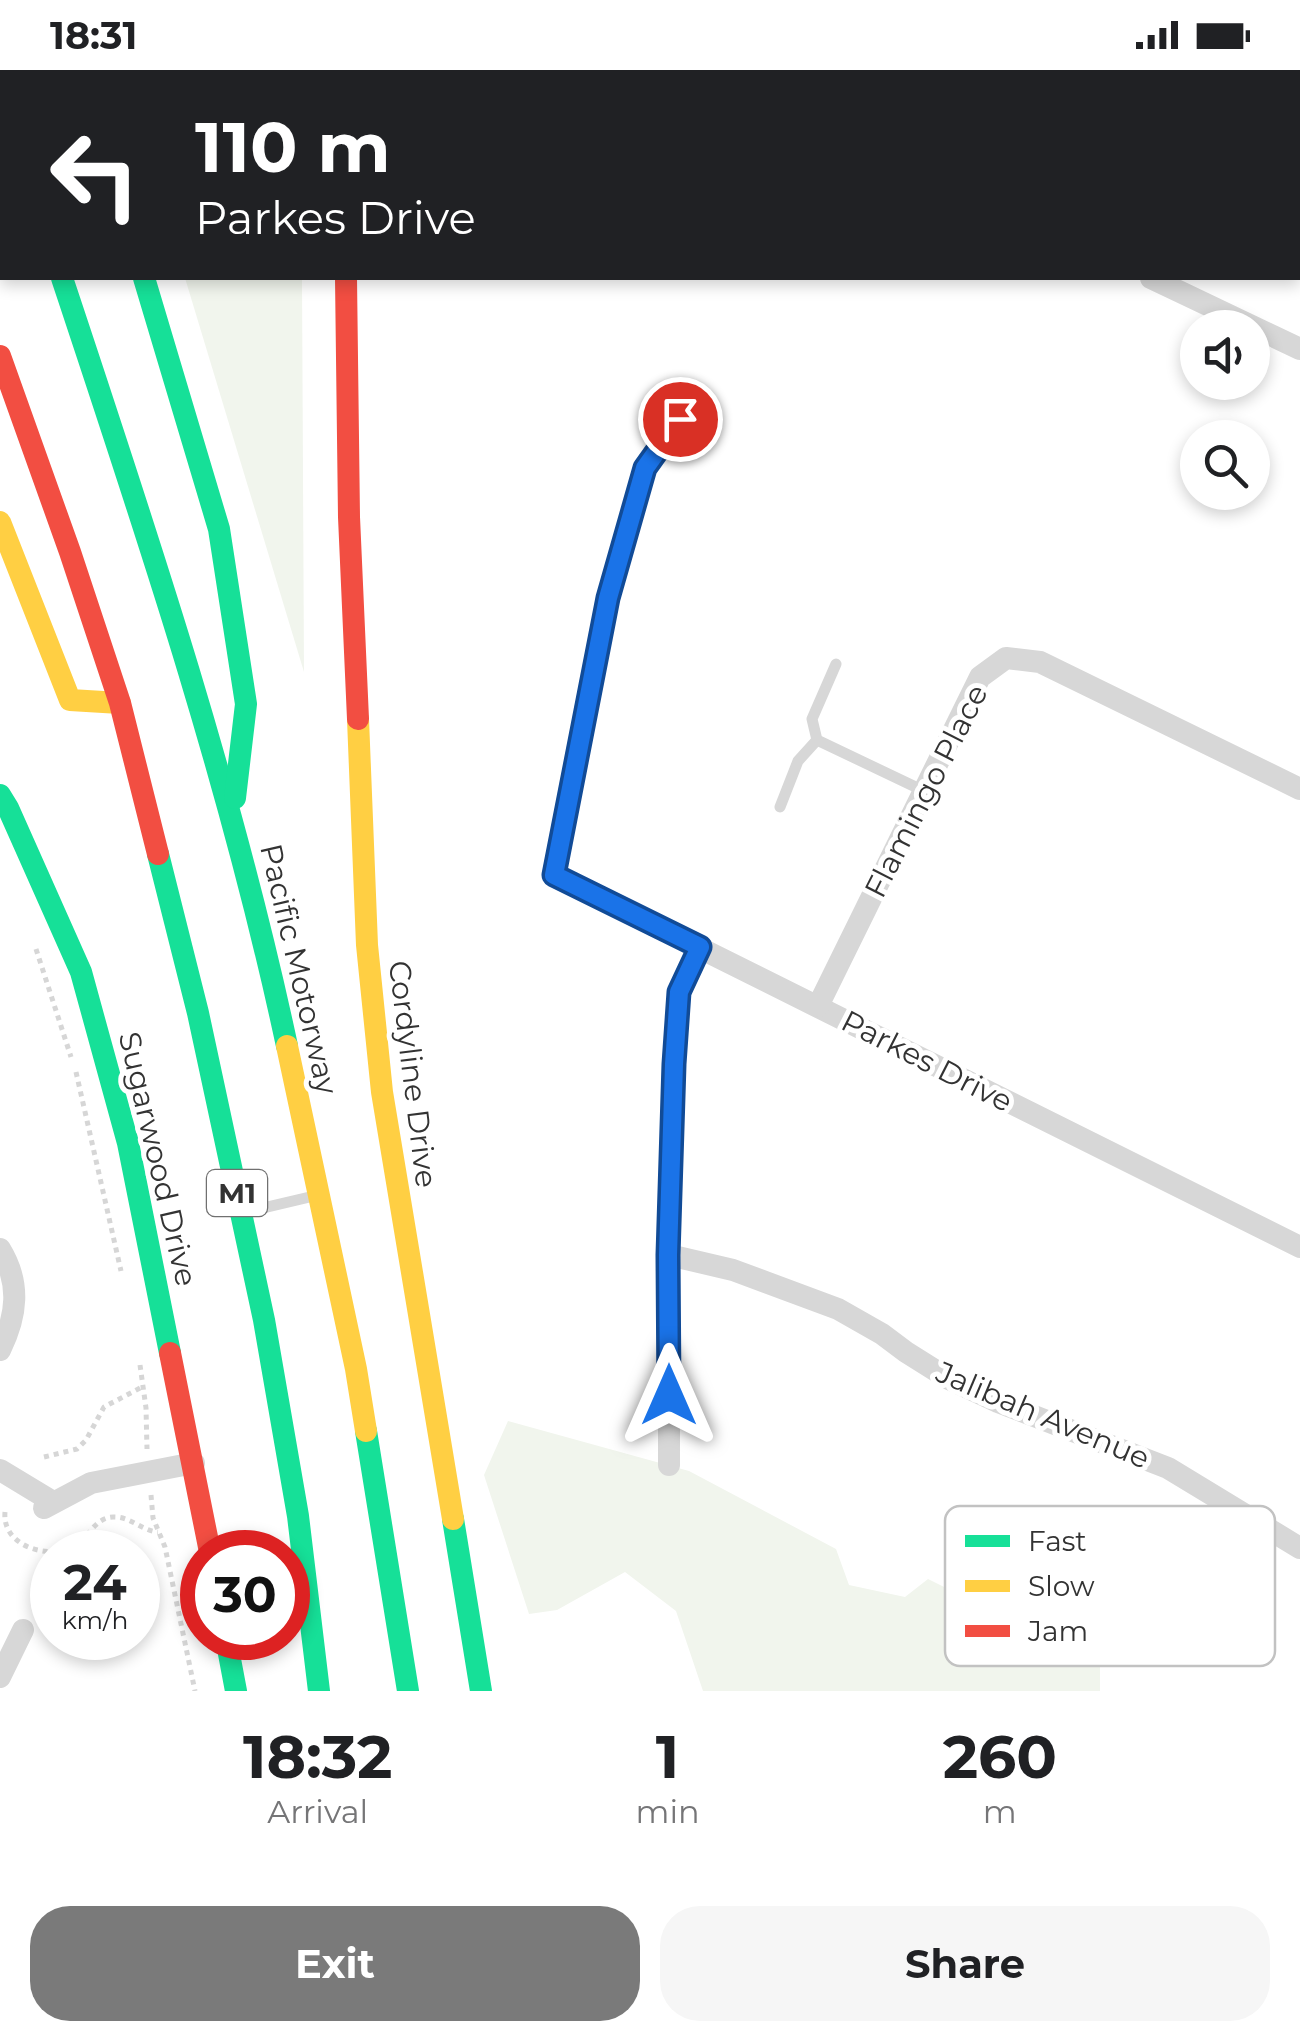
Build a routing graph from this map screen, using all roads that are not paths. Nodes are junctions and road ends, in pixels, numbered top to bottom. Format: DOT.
graph roads {
  1 [pos="63,280"];
  2 [pos="145,280"];
  3 [pos="346,280"];
  4 [pos="1155,280"];
  5 [pos="1300,350"];
  6 [pos="0,356"];
  7 [pos="680,419"];
  8 [pos="0,522"];
  9 [pos="836,664"];
  10 [pos="120,703"];
  11 [pos="817,740"];
  12 [pos="1300,789"];
  13 [pos="924,792"];
  14 [pos="0,796"];
  15 [pos="780,807"];
  16 [pos="232,817"];
  17 [pos="700,947"];
  18 [pos="818,1006"];
  19 [pos="320,1194"];
  20 [pos="241,1213"];
  21 [pos="1300,1247"];
  22 [pos="0,1250"];
  23 [pos="668,1255"];
  24 [pos="0,1350"];
  25 [pos="194,1463"];
  26 [pos="669,1465"];
  27 [pos="0,1470"];
  28 [pos="1231,1506"];
  29 [pos="206,1530"];
  30 [pos="1275,1533"];
  31 [pos="1300,1548"];
  32 [pos="24,1630"];
  33 [pos="230,1660"];
  34 [pos="0,1676"];
  35 [pos="236,1691"];
  36 [pos="319,1691"];
  37 [pos="408,1691"];
  38 [pos="481,1691"];
  1 -- 16 [label="main road, Pacific Motorway"];
  2 -- 16 [label="main road"];
  3 -- 38 [label="main road, Cordyline Drive"];
  4 -- 5 [label="street"];
  6 -- 10 [label="main road, M1"];
  7 -- 17 [label="street, Parkes Drive"];
  8 -- 10 [label="main road"];
  9 -- 11 [label="lane"];
  10 -- 20 [label="main road, M1"];
  11 -- 13 [label="lane"];
  11 -- 15 [label="lane"];
  12 -- 13 [label="street, Flamingo Place"];
  13 -- 18 [label="street, Flamingo Place"];
  14 -- 25 [label="main road, Sugarwood Drive"];
  16 -- 19 [label="main road, Pacific Motorway"];
  17 -- 18 [label="street, Parkes Drive"];
  17 -- 23 [label="street"];
  18 -- 21 [label="street, Parkes Drive"];
  19 -- 20 [label="lane"];
  19 -- 37 [label="main road, Pacific Motorway"];
  20 -- 36 [label="main road, M1"];
  22 -- 24 [label="street"];
  23 -- 26 [label="street"];
  23 -- 28 [label="street, Jalibah Avenue"];
  25 -- 27 [label="street"];
  25 -- 29 [label="main road, Sugarwood Drive"];
  30 -- 31 [label="street, Jalibah Avenue"];
  32 -- 34 [label="street"];
  33 -- 35 [label="main road"];
}
